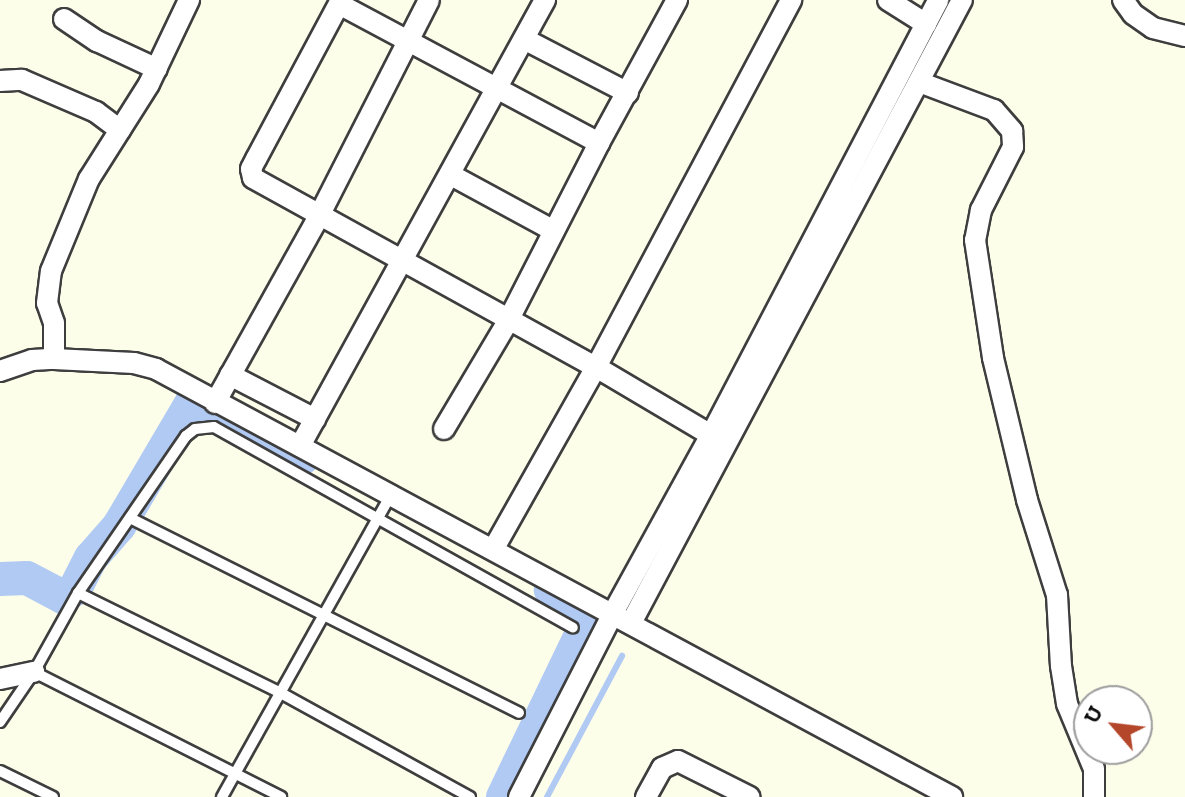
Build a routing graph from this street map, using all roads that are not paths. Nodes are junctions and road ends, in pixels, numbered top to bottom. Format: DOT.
graph roads {
  1 [pos="189,0"];
  2 [pos="429,0"];
  3 [pos="545,0"];
  4 [pos="791,0"];
  5 [pos="888,0"];
  6 [pos="938,0"];
  7 [pos="962,0"];
  8 [pos="1123,0"];
  9 [pos="340,2"];
  10 [pos="668,3"];
  11 [pos="64,19"];
  12 [pos="926,24"];
  13 [pos="1185,36"];
  14 [pos="524,39"];
  15 [pos="408,40"];
  16 [pos="157,69"];
  17 [pos="0,81"];
  18 [pos="919,82"];
  19 [pos="497,89"];
  20 [pos="628,93"];
  21 [pos="120,130"];
  22 [pos="599,143"];
  23 [pos="451,175"];
  24 [pos="319,216"];
  25 [pos="554,231"];
  26 [pos="403,260"];
  27 [pos="508,321"];
  28 [pos="54,359"];
  29 [pos="596,367"];
  30 [pos="0,371"];
  31 [pos="230,375"];
  32 [pos="215,403"];
  33 [pos="315,419"];
  34 [pos="444,429"];
  35 [pos="711,435"];
  36 [pos="300,446"];
  37 [pos="388,500"];
  38 [pos="130,518"];
  39 [pos="376,519"];
  40 [pos="494,548"];
  41 [pos="78,593"];
  42 [pos="324,613"];
  43 [pos="613,613"];
  44 [pos="631,623"];
  45 [pos="573,628"];
  46 [pos="34,672"];
  47 [pos="0,679"];
  48 [pos="279,692"];
  49 [pos="519,713"];
  50 [pos="0,722"];
  51 [pos="0,771"];
  52 [pos="236,773"];
  53 [pos="53,797"];
  54 [pos="222,797"];
  55 [pos="281,797"];
  56 [pos="470,797"];
  57 [pos="519,797"];
  58 [pos="646,797"];
  59 [pos="750,797"];
  60 [pos="952,797"];
  61 [pos="1094,797"];
  1 -- 16 [label="street"];
  2 -- 15 [label="street"];
  3 -- 14 [label="street"];
  4 -- 29 [label="street"];
  5 -- 12 [label="street"];
  6 -- 12 [label="street"];
  7 -- 18 [label="street"];
  8 -- 13 [label="street"];
  9 -- 15 [label="street"];
  9 -- 24 [label="street"];
  10 -- 20 [label="street"];
  11 -- 16 [label="street"];
  12 -- 35 [label="street"];
  14 -- 19 [label="street"];
  14 -- 20 [label="street"];
  15 -- 19 [label="street"];
  15 -- 24 [label="street"];
  16 -- 21 [label="street"];
  17 -- 21 [label="street"];
  18 -- 44 [label="street"];
  18 -- 61 [label="street"];
  19 -- 22 [label="street"];
  19 -- 23 [label="street"];
  20 -- 22 [label="street"];
  21 -- 28 [label="street"];
  22 -- 25 [label="street"];
  23 -- 25 [label="street"];
  23 -- 26 [label="street"];
  24 -- 26 [label="street"];
  24 -- 31 [label="street"];
  25 -- 27 [label="street"];
  26 -- 27 [label="street"];
  26 -- 33 [label="street"];
  27 -- 29 [label="street"];
  27 -- 34 [label="street"];
  28 -- 30 [label="street"];
  28 -- 32 [label="street"];
  29 -- 35 [label="street"];
  29 -- 40 [label="street"];
  31 -- 32 [label="street"];
  31 -- 33 [label="street"];
  32 -- 36 [label="street"];
  33 -- 36 [label="street"];
  35 -- 43 [label="street"];
  36 -- 37 [label="street"];
  37 -- 39 [label="lane"];
  37 -- 40 [label="street"];
  38 -- 39 [label="lane"];
  38 -- 41 [label="lane"];
  38 -- 42 [label="lane"];
  39 -- 42 [label="lane"];
  39 -- 45 [label="lane"];
  40 -- 43 [label="street"];
  41 -- 46 [label="lane"];
  41 -- 48 [label="lane"];
  42 -- 48 [label="lane"];
  42 -- 49 [label="lane"];
  43 -- 44 [label="street"];
  43 -- 57 [label="street"];
  44 -- 60 [label="street"];
  46 -- 47 [label="street"];
  46 -- 50 [label="lane"];
  46 -- 52 [label="lane"];
  48 -- 52 [label="lane"];
  48 -- 56 [label="lane"];
  51 -- 53 [label="lane"];
  52 -- 54 [label="lane"];
  52 -- 55 [label="lane"];
  58 -- 59 [label="street"];
}
